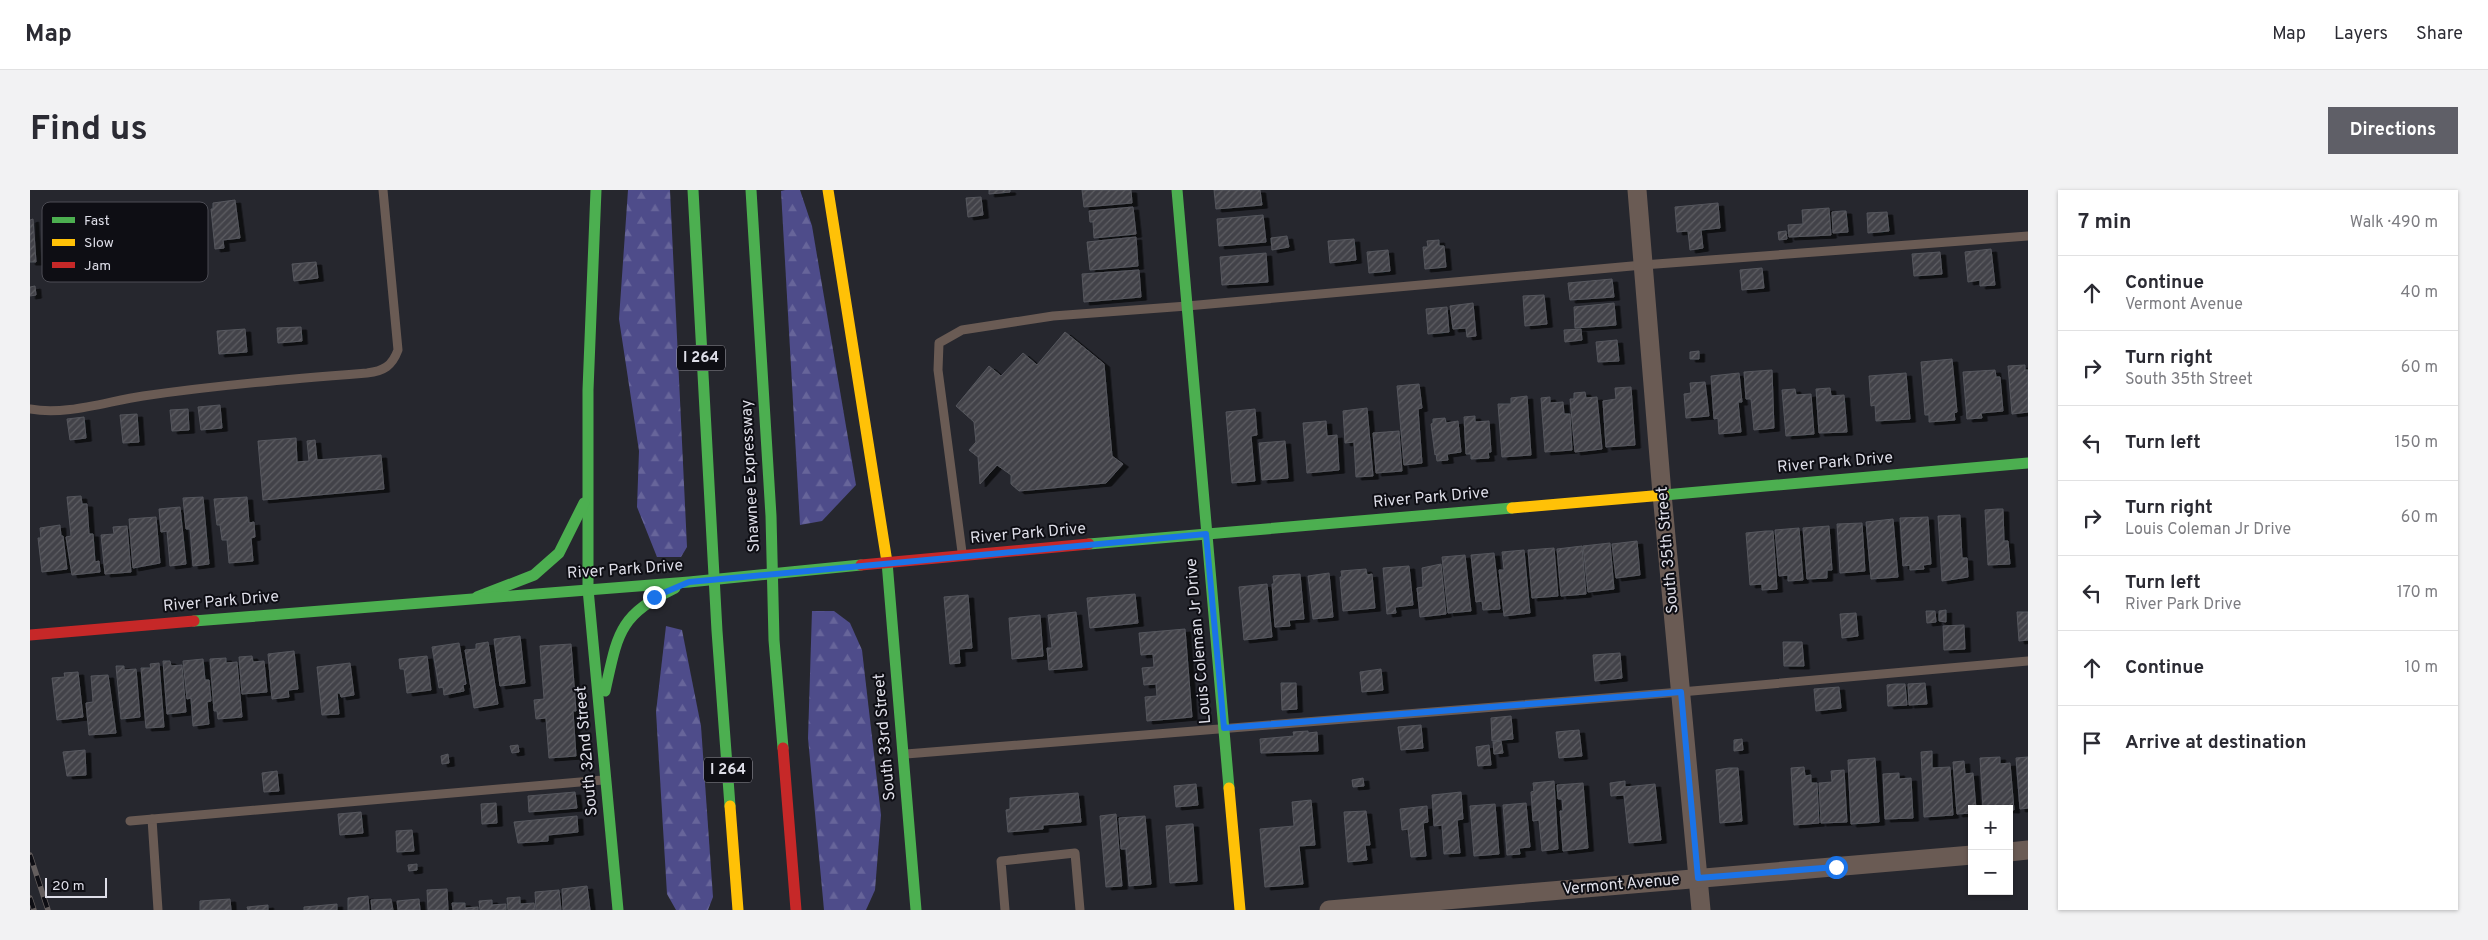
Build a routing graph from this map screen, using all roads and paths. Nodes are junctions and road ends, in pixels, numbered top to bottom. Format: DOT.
graph roads {
  1 [pos="383,190"];
  2 [pos="596,190"];
  3 [pos="693,190"];
  4 [pos="750,190"];
  5 [pos="828,190"];
  6 [pos="1177,190"];
  7 [pos="1637,190"];
  8 [pos="2028,236"];
  9 [pos="1644,265"];
  10 [pos="1186,306"];
  11 [pos="30,409"];
  12 [pos="2028,463"];
  13 [pos="1662,494"];
  14 [pos="586,499"];
  15 [pos="1206,534"];
  16 [pos="962,556"];
  17 [pos="887,562"];
  18 [pos="689,582"];
  19 [pos="588,590"];
  20 [pos="477,597"];
  21 [pos="30,635"];
  22 [pos="2028,661"];
  23 [pos="1681,692"];
  24 [pos="600,714"];
  25 [pos="1224,728"];
  26 [pos="903,755"];
  27 [pos="606,780"];
  28 [pos="152,819"];
  29 [pos="130,820"];
  30 [pos="2028,850"];
  31 [pos="2013,852"];
  32 [pos="1968,855"];
  33 [pos="1698,878"];
  34 [pos="158,910"];
  35 [pos="618,910"];
  36 [pos="738,910"];
  37 [pos="796,910"];
  38 [pos="916,910"];
  39 [pos="1005,910"];
  40 [pos="1080,910"];
  41 [pos="1240,910"];
  42 [pos="1329,910"];
  43 [pos="1701,910"];
  1 -- 11 [label="lane"];
  2 -- 14 [label="main road, South 32nd Street"];
  3 -- 36 [label="main road, I 264"];
  4 -- 37 [label="main road, Shawnee Expressway"];
  5 -- 17 [label="main road, South 33rd Street"];
  6 -- 10 [label="main road, Louis Coleman Jr Drive"];
  7 -- 9 [label="street, South 35th Street"];
  8 -- 9 [label="lane"];
  9 -- 10 [label="lane"];
  9 -- 13 [label="street, South 35th Street"];
  10 -- 15 [label="main road, Louis Coleman Jr Drive"];
  10 -- 16 [label="lane"];
  12 -- 13 [label="main road, River Park Drive"];
  13 -- 15 [label="main road, River Park Drive"];
  13 -- 23 [label="street, South 35th Street"];
  14 -- 19 [label="main road, South 32nd Street"];
  14 -- 20 [label="main road"];
  15 -- 16 [label="main road, River Park Drive"];
  15 -- 25 [label="main road, Louis Coleman Jr Drive"];
  16 -- 17 [label="main road, River Park Drive"];
  17 -- 18 [label="main road, River Park Drive"];
  17 -- 26 [label="main road, South 33rd Street"];
  18 -- 19 [label="main road, River Park Drive"];
  18 -- 24 [label="main road"];
  19 -- 20 [label="main road, River Park Drive"];
  19 -- 24 [label="main road, South 32nd Street"];
  20 -- 21 [label="main road, River Park Drive"];
  22 -- 23 [label="lane"];
  23 -- 25 [label="lane"];
  23 -- 33 [label="street, South 35th Street"];
  24 -- 27 [label="main road, South 32nd Street"];
  25 -- 26 [label="lane"];
  25 -- 41 [label="main road, Louis Coleman Jr Drive"];
  26 -- 38 [label="main road, South 33rd Street"];
  27 -- 28 [label="lane"];
  27 -- 35 [label="main road, South 32nd Street"];
  28 -- 29 [label="lane"];
  28 -- 34 [label="lane"];
  30 -- 31 [label="street"];
  32 -- 33 [label="street, Vermont Avenue"];
  33 -- 42 [label="street, Vermont Avenue"];
  33 -- 43 [label="street, South 35th Street"];
  39 -- 40 [label="lane"];
}
